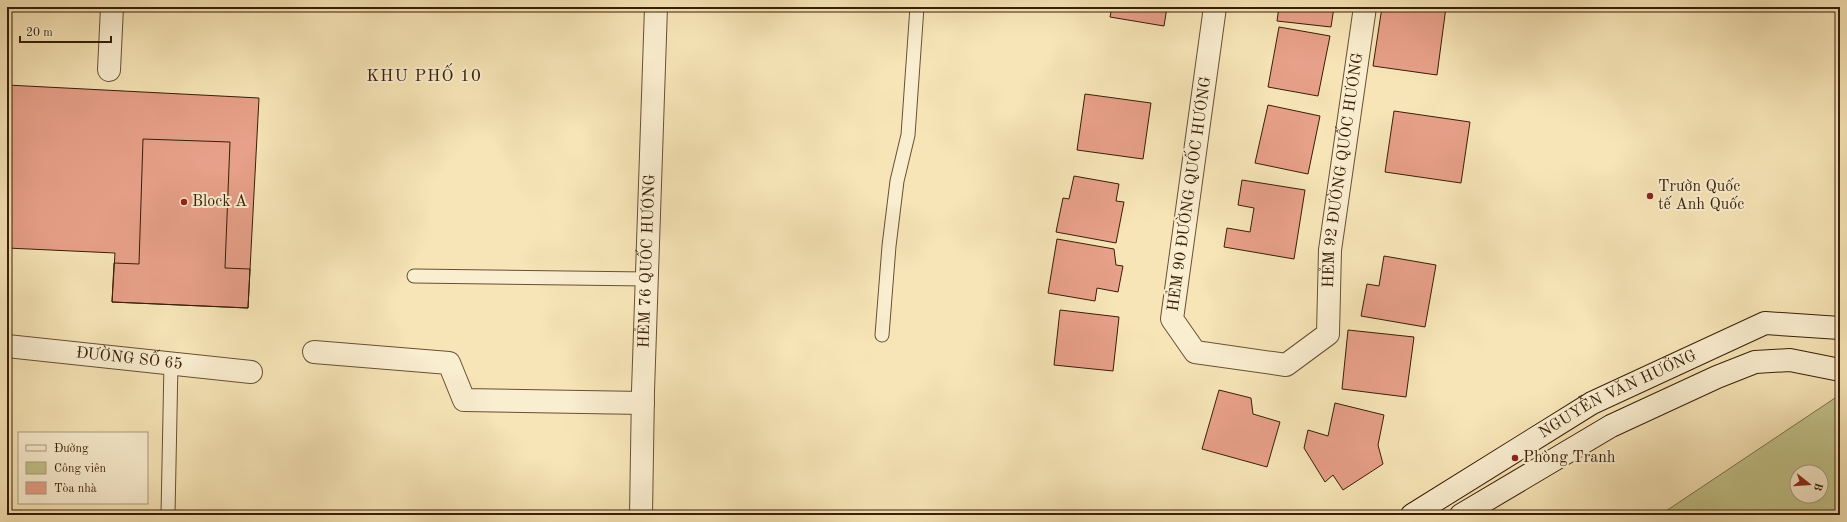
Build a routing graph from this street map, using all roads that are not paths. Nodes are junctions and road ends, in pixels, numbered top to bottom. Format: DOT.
graph roads {
  1 [pos="112,7"];
  2 [pos="656,7"];
  3 [pos="917,7"];
  4 [pos="1215,7"];
  5 [pos="1365,7"];
  6 [pos="109,70"];
  7 [pos="414,276"];
  8 [pos="647,279"];
  9 [pos="1840,328"];
  10 [pos="1328,334"];
  11 [pos="882,335"];
  12 [pos="7,346"];
  13 [pos="314,352"];
  14 [pos="171,363"];
  15 [pos="1840,370"];
  16 [pos="251,372"];
  17 [pos="643,403"];
  18 [pos="168,515"];
  19 [pos="641,515"];
  20 [pos="1412,515"];
  21 [pos="1462,515"];
  1 -- 6 [label="street"];
  2 -- 8 [label="street, HẺM 76 QUỐC HƯƠNG"];
  3 -- 11 [label="lane"];
  4 -- 10 [label="street, HẺM 90 ĐƯỜNG QUỐC HƯƠNG"];
  5 -- 10 [label="street, HẺM 92 ĐƯỜNG QUỐC HƯƠNG"];
  7 -- 8 [label="lane"];
  8 -- 17 [label="street, HẺM 76 QUỐC HƯƠNG"];
  9 -- 20 [label="street, NGUYỄN VĂN HƯỞNG"];
  12 -- 14 [label="street, ĐƯỜNG SỐ 65"];
  13 -- 17 [label="street"];
  14 -- 16 [label="street, ĐƯỜNG SỐ 65"];
  14 -- 18 [label="lane"];
  15 -- 21 [label="street, NGUYỄN VĂN HƯỞNG"];
  17 -- 19 [label="street, HẺM 76 QUỐC HƯƠNG"];
}
